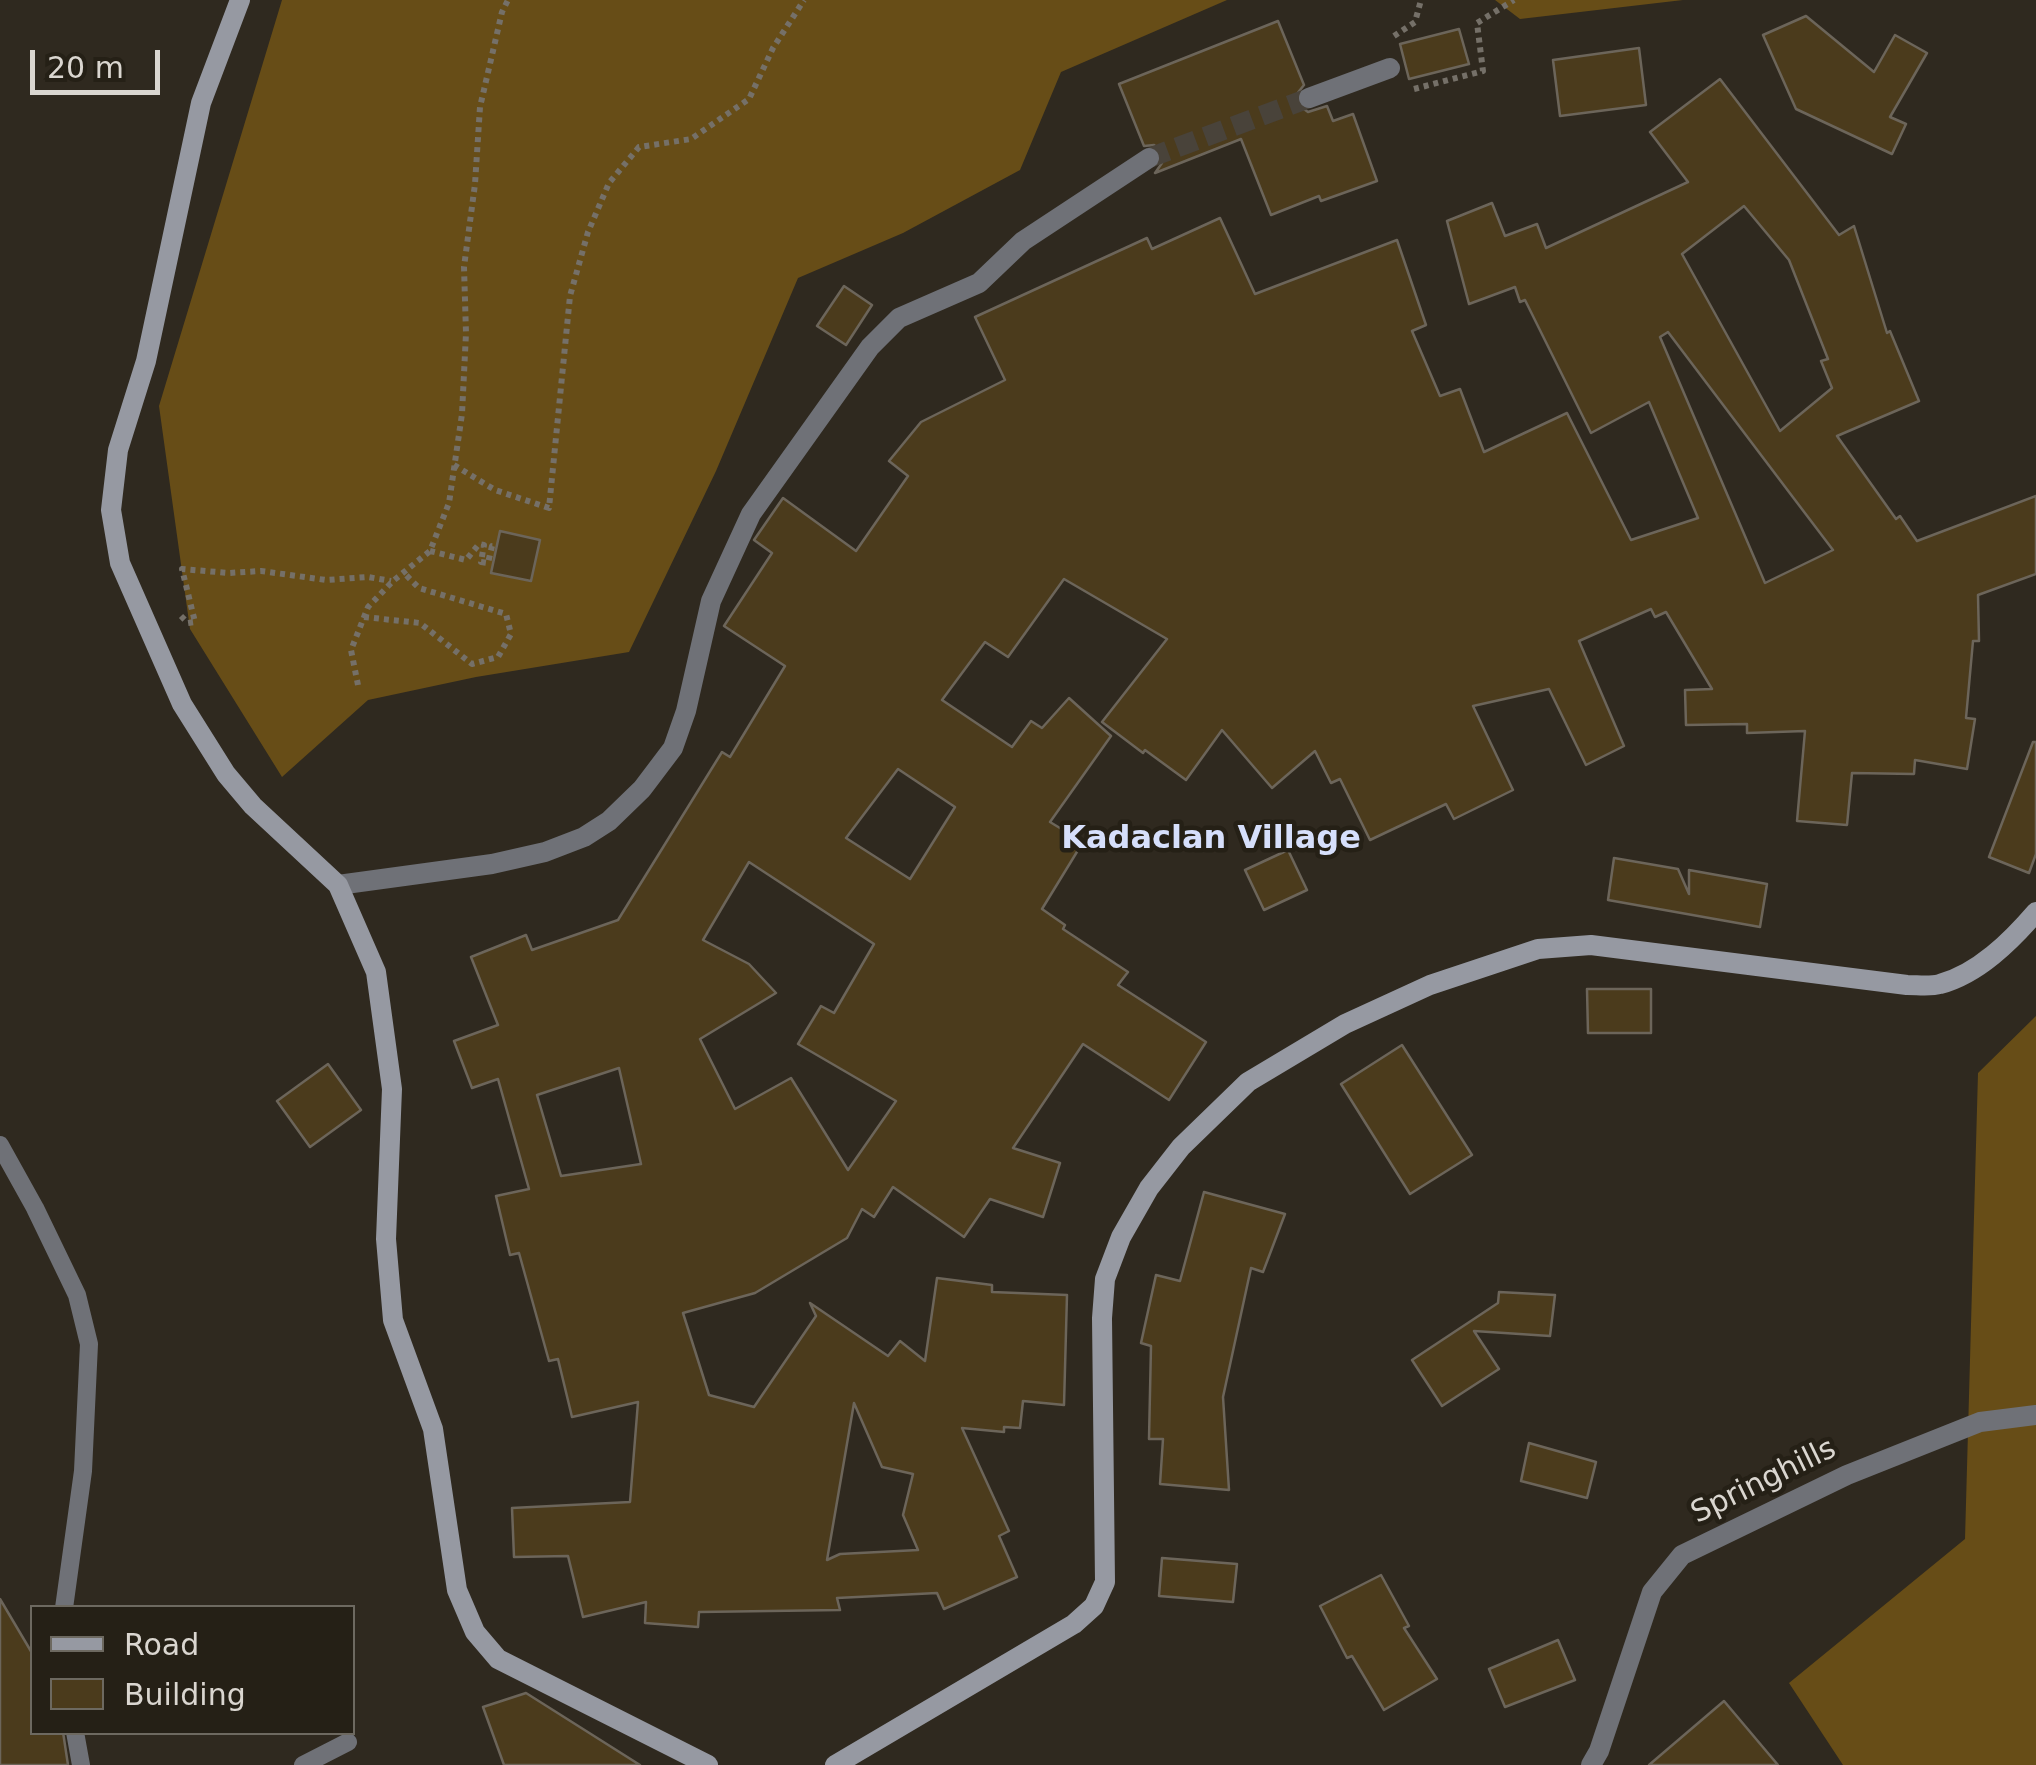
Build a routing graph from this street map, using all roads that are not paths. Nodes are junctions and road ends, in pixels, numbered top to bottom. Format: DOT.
graph roads {
  1 [pos="240,0"];
  2 [pos="1390,68"];
  3 [pos="1309,98"];
  4 [pos="1149,158"];
  5 [pos="338,885"];
  6 [pos="2036,912"];
  7 [pos="0,1145"];
  8 [pos="2036,1414"];
  9 [pos="64,1605"];
  10 [pos="76,1735"];
  11 [pos="348,1742"];
  12 [pos="84,1764"];
  13 [pos="303,1765"];
  14 [pos="708,1765"];
  15 [pos="835,1765"];
  16 [pos="1591,1765"];
  1 -- 5 [label="main road"];
  2 -- 3 [label="street"];
  4 -- 5 [label="street"];
  5 -- 14 [label="main road"];
  6 -- 15 [label="main road"];
  7 -- 9 [label="lane"];
  8 -- 16 [label="street, Springhills"];
  10 -- 12 [label="lane"];
  11 -- 13 [label="lane"];
}
